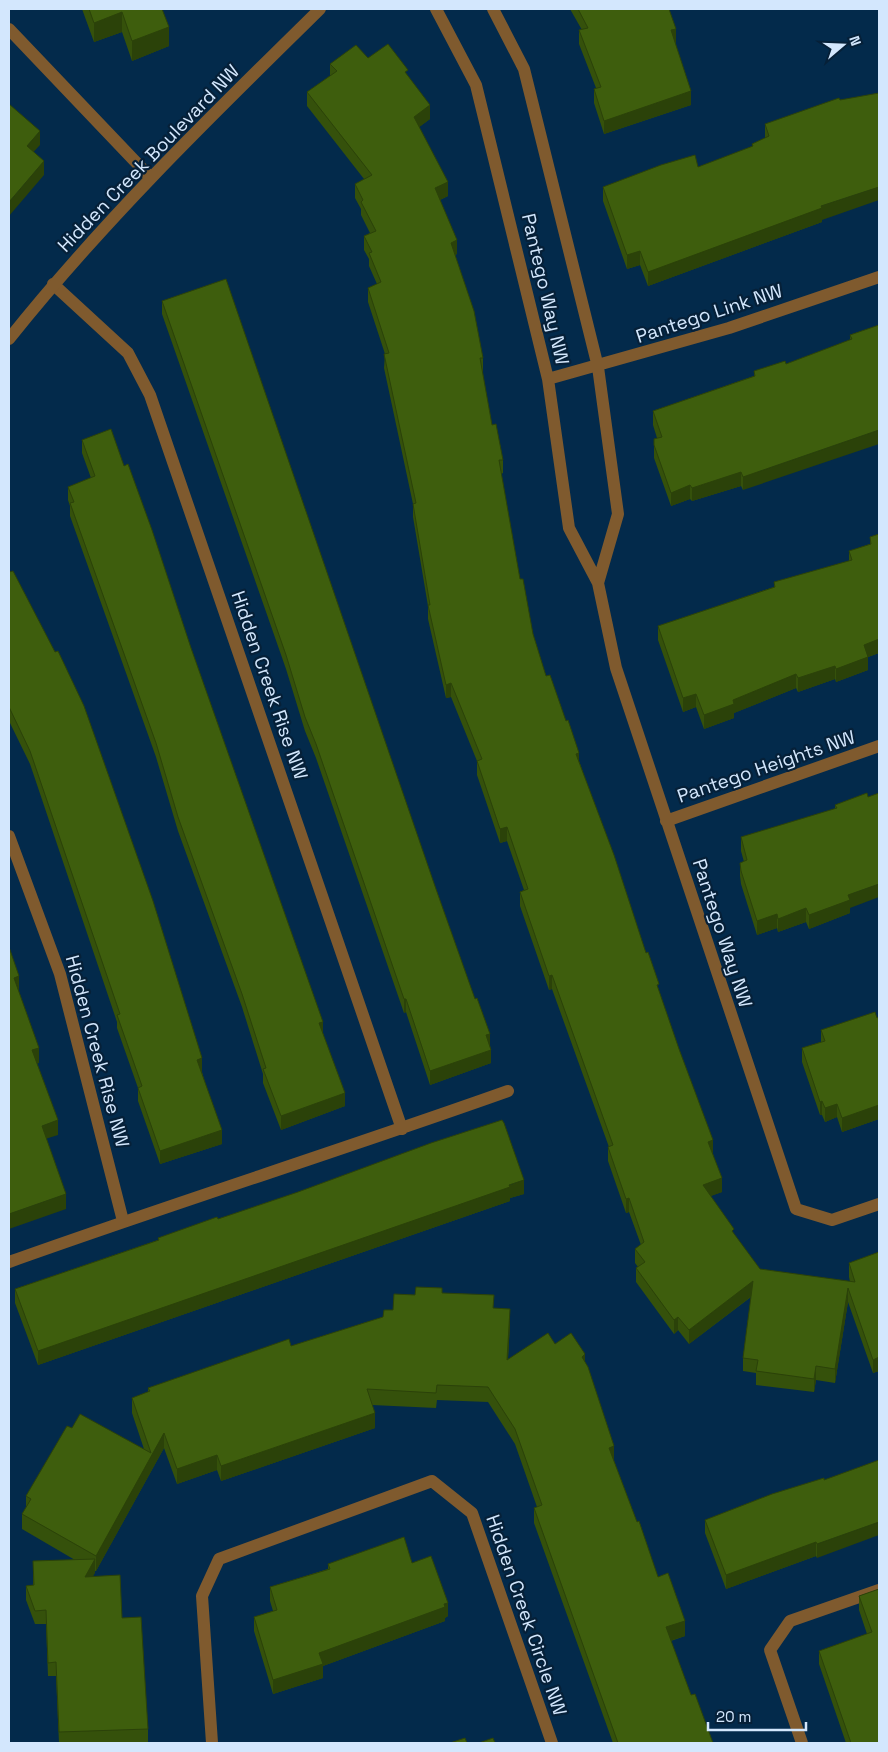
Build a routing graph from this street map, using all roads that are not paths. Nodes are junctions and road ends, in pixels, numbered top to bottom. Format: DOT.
graph roads {
  1 [pos="320,9"];
  2 [pos="436,9"];
  3 [pos="493,9"];
  4 [pos="9,29"];
  5 [pos="150,178"];
  6 [pos="879,277"];
  7 [pos="53,284"];
  8 [pos="9,339"];
  9 [pos="598,367"];
  10 [pos="548,380"];
  11 [pos="598,583"];
  12 [pos="879,746"];
  13 [pos="666,821"];
  14 [pos="9,836"];
  15 [pos="508,1091"];
  16 [pos="402,1129"];
  17 [pos="879,1204"];
  18 [pos="123,1221"];
  19 [pos="9,1262"];
  20 [pos="879,1590"];
  21 [pos="212,1743"];
  22 [pos="552,1743"];
  23 [pos="802,1743"];
  1 -- 5 [label="street, Hidden Creek Boulevard NW"];
  2 -- 10 [label="street, Pantego Way NW"];
  3 -- 9 [label="street, Pantego Way NW"];
  4 -- 5 [label="street"];
  5 -- 7 [label="street, Hidden Creek Boulevard NW"];
  6 -- 9 [label="street, Pantego Link NW"];
  7 -- 8 [label="street, Hidden Creek Boulevard NW"];
  7 -- 16 [label="street, Hidden Creek Rise NW"];
  9 -- 10 [label="street, Pantego Link NW"];
  9 -- 11 [label="street, Pantego Way NW"];
  10 -- 11 [label="street, Pantego Way NW"];
  11 -- 13 [label="street, Pantego Way NW"];
  12 -- 13 [label="street, Pantego Heights NW"];
  13 -- 17 [label="street, Pantego Way NW"];
  14 -- 18 [label="street, Hidden Creek Rise NW"];
  15 -- 16 [label="street"];
  16 -- 18 [label="street"];
  18 -- 19 [label="street"];
  20 -- 23 [label="street"];
  21 -- 22 [label="street, Hidden Creek Circle NW"];
}
